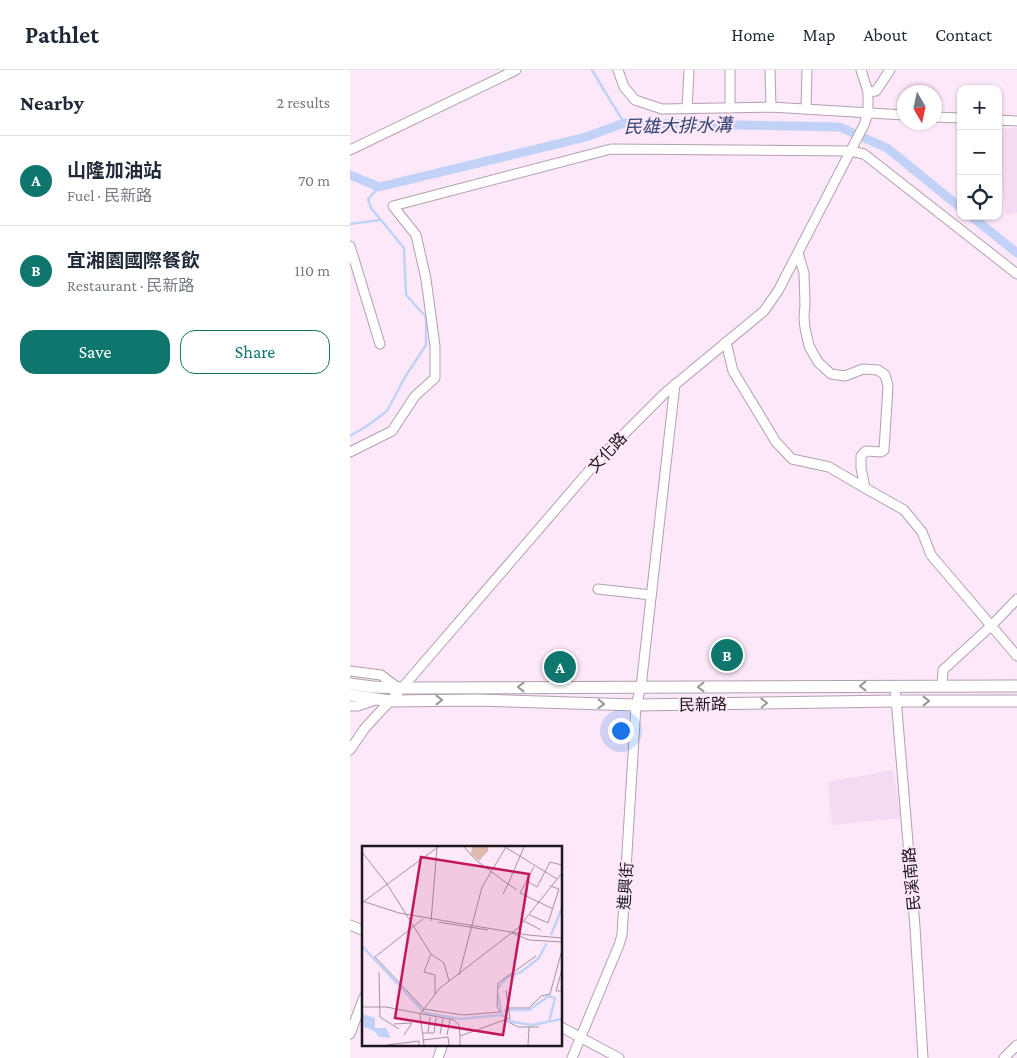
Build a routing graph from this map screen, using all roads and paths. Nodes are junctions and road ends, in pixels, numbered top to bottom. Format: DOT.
graph roads {
  1 [pos="516,70"];
  2 [pos="618,70"];
  3 [pos="688,70"];
  4 [pos="730,70"];
  5 [pos="770,70"];
  6 [pos="807,70"];
  7 [pos="861,70"];
  8 [pos="890,70"];
  9 [pos="868,92"];
  10 [pos="771,107"];
  11 [pos="730,108"];
  12 [pos="687,109"];
  13 [pos="806,109"];
  14 [pos="868,113"];
  15 [pos="897,115"];
  16 [pos="942,117"];
  17 [pos="957,118"];
  18 [pos="1002,120"];
  19 [pos="1017,121"];
  20 [pos="350,150"];
  21 [pos="850,151"];
  22 [pos="350,246"];
  23 [pos="798,253"];
  24 [pos="1017,274"];
  25 [pos="726,342"];
  26 [pos="380,344"];
  27 [pos="675,384"];
  28 [pos="350,452"];
  29 [pos="865,488"];
  30 [pos="598,589"];
  31 [pos="651,595"];
  32 [pos="1017,599"];
  33 [pos="992,625"];
  34 [pos="1017,656"];
  35 [pos="350,671"];
  36 [pos="350,675"];
  37 [pos="350,684"];
  38 [pos="895,686"];
  39 [pos="942,686"];
  40 [pos="1017,686"];
  41 [pos="399,687"];
  42 [pos="641,687"];
  43 [pos="350,695"];
  44 [pos="376,699"];
  45 [pos="350,700"];
  46 [pos="390,701"];
  47 [pos="895,701"];
  48 [pos="1017,701"];
  49 [pos="636,705"];
  50 [pos="350,706"];
  51 [pos="350,750"];
  52 [pos="350,925"];
  53 [pos="362,930"];
  54 [pos="362,1001"];
  55 [pos="353,1019"];
  56 [pos="562,1027"];
  57 [pos="350,1034"];
  58 [pos="580,1038"];
  59 [pos="1017,1045"];
  60 [pos="442,1046"];
  61 [pos="438,1058"];
  62 [pos="572,1058"];
  63 [pos="619,1058"];
  64 [pos="923,1058"];
  65 [pos="1004,1058"];
  1 -- 20 [label="street"];
  2 -- 12 [label="street"];
  3 -- 12 [label="street"];
  4 -- 11 [label="street"];
  5 -- 10 [label="street"];
  6 -- 13 [label="street"];
  7 -- 9 [label="street"];
  8 -- 9 [label="street"];
  9 -- 14 [label="street"];
  10 -- 11 [label="street"];
  10 -- 13 [label="street"];
  11 -- 12 [label="street"];
  13 -- 14 [label="street"];
  14 -- 15 [label="street"];
  14 -- 21 [label="street, 文化路"];
  16 -- 17 [label="street"];
  18 -- 19 [label="street"];
  21 -- 23 [label="street, 文化路"];
  21 -- 24 [label="street"];
  21 -- 28 [label="street"];
  22 -- 26 [label="street"];
  23 -- 25 [label="street, 文化路"];
  23 -- 29 [label="street"];
  25 -- 27 [label="street, 文化路"];
  25 -- 29 [label="street"];
  27 -- 31 [label="street, 進興街"];
  27 -- 41 [label="street, 文化路"];
  29 -- 33 [label="street"];
  30 -- 31 [label="street"];
  31 -- 42 [label="street, 進興街"];
  32 -- 33 [label="street"];
  33 -- 34 [label="street"];
  33 -- 39 [label="street"];
  35 -- 41 [label="street"];
  36 -- 41 [label="street"];
  37 -- 41 [label="main road, 民新路"];
  38 -- 39 [label="main road, 民新路"];
  38 -- 42 [label="main road, 民新路, one-way"];
  38 -- 47 [label="street, 民溪南路"];
  39 -- 40 [label="main road, 民新路"];
  42 -- 41 [label="main road, 民新路, one-way"];
  41 -- 46 [label="street, 文化路"];
  42 -- 49 [label="street, 進興街"];
  43 -- 44 [label="main road, 民新路"];
  44 -- 45 [label="street"];
  44 -- 46 [label="main road, 民新路"];
  44 -- 50 [label="street"];
  46 -- 49 [label="main road, 民新路, one-way"];
  46 -- 51 [label="street, 文化路"];
  47 -- 48 [label="main road, 民新路, one-way"];
  49 -- 47 [label="main road, 民新路, one-way"];
  47 -- 64 [label="street, 民溪南路"];
  49 -- 58 [label="street, 進興街"];
  52 -- 53 [label="street"];
  54 -- 55 [label="street"];
  55 -- 57 [label="street"];
  56 -- 58 [label="street"];
  58 -- 62 [label="street, 進興街"];
  58 -- 63 [label="street"];
  59 -- 65 [label="street"];
  60 -- 61 [label="street"];
}
